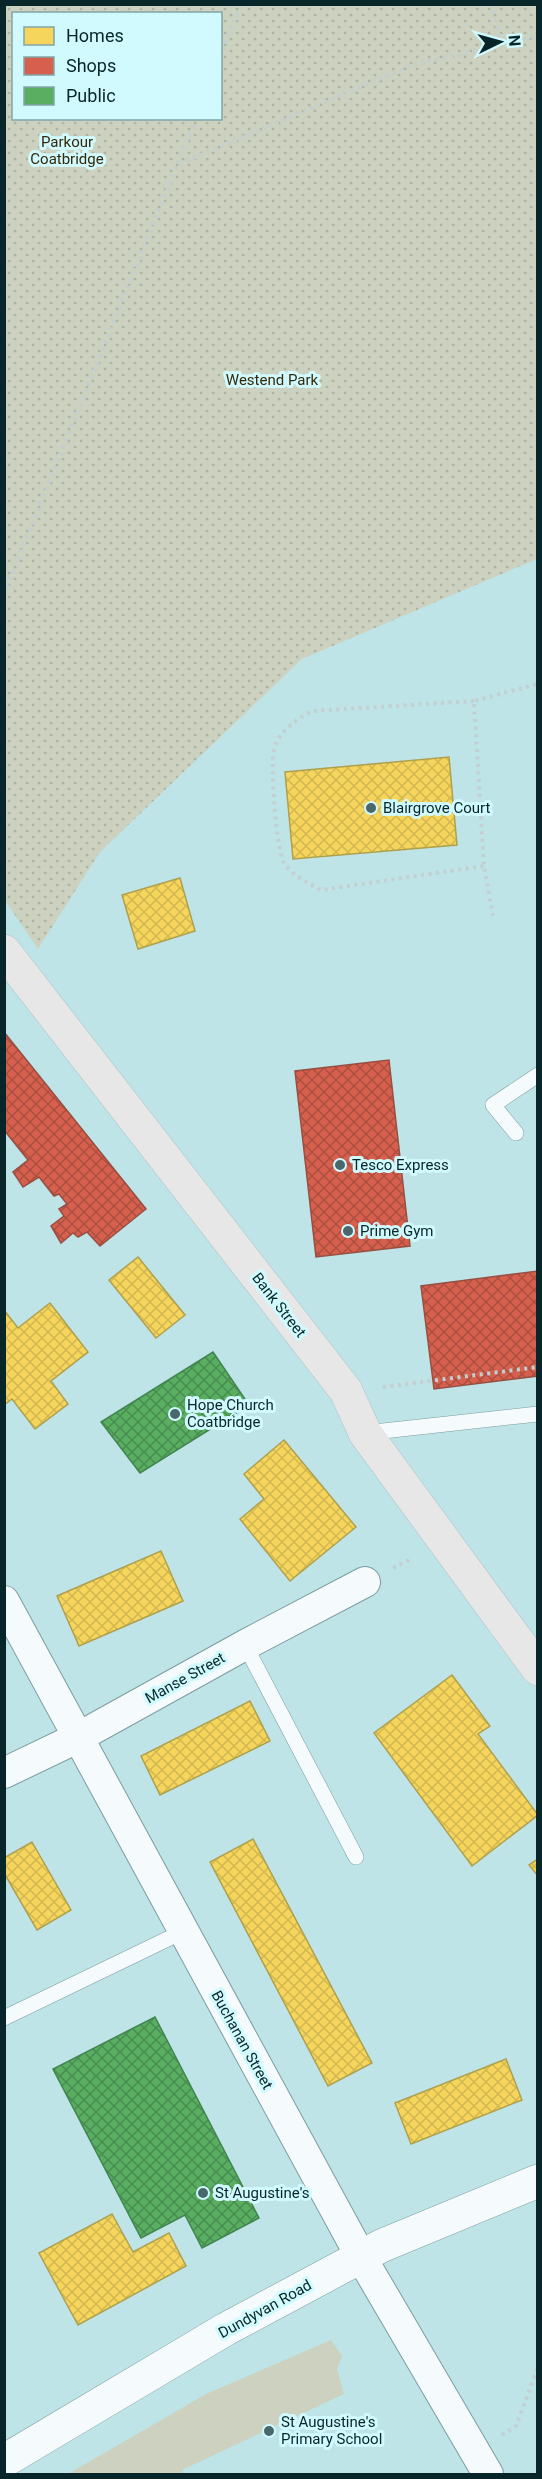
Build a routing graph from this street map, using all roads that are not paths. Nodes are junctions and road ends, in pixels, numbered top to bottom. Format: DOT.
graph roads {
  1 [pos="4,951"];
  2 [pos="537,1075"];
  3 [pos="516,1133"];
  4 [pos="537,1414"];
  5 [pos="365,1433"];
  6 [pos="365,1582"];
  7 [pos="4,1601"];
  8 [pos="245,1645"];
  9 [pos="535,1661"];
  10 [pos="77,1738"];
  11 [pos="4,1773"];
  12 [pos="356,1857"];
  13 [pos="182,1932"];
  14 [pos="4,2018"];
  15 [pos="537,2181"];
  16 [pos="360,2257"];
  17 [pos="4,2461"];
  18 [pos="480,2463"];
  1 -- 5 [label="main road, Bank Street"];
  2 -- 3 [label="lane"];
  4 -- 5 [label="lane"];
  5 -- 9 [label="main road, Bank Street"];
  6 -- 8 [label="street, Manse Street"];
  7 -- 10 [label="street, Buchanan Street"];
  8 -- 10 [label="street, Manse Street"];
  8 -- 12 [label="lane"];
  10 -- 11 [label="street, Manse Street"];
  10 -- 13 [label="street, Buchanan Street"];
  13 -- 14 [label="lane"];
  13 -- 16 [label="street, Buchanan Street"];
  15 -- 16 [label="main road, Dundyvan Road"];
  16 -- 17 [label="main road, Dundyvan Road"];
  16 -- 18 [label="street, Buchanan Street"];
}
